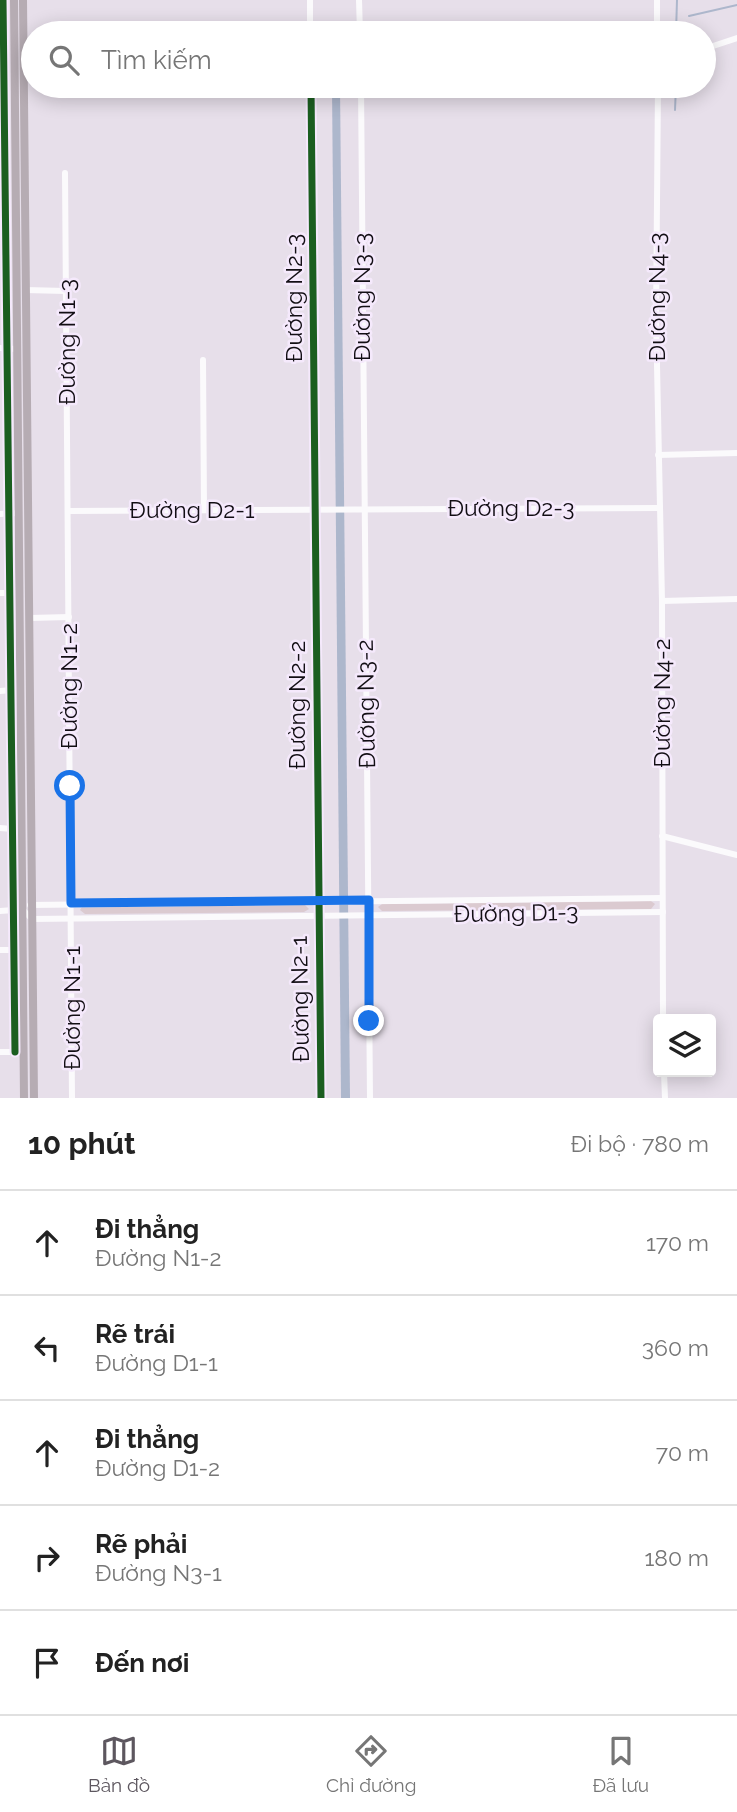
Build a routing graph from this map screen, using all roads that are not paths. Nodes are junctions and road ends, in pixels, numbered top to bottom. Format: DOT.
graph roads {
  1 [pos="3,0"];
  2 [pos="14,0"];
  3 [pos="23,0"];
  4 [pos="310,0"];
  5 [pos="359,0"];
  6 [pos="657,0"];
  7 [pos="23,21"];
  8 [pos="310,21"];
  9 [pos="360,21"];
  10 [pos="657,21"];
  11 [pos="737,38"];
  12 [pos="716,45"];
  13 [pos="2,89"];
  14 [pos="24,98"];
  15 [pos="311,98"];
  16 [pos="361,98"];
  17 [pos="658,98"];
  18 [pos="65,173"];
  19 [pos="3,191"];
  20 [pos="26,290"];
  21 [pos="66,290"];
  22 [pos="4,295"];
  23 [pos="8,349"];
  24 [pos="203,360"];
  25 [pos="0,426"];
  26 [pos="9,426"];
  27 [pos="737,453"];
  28 [pos="658,455"];
  29 [pos="659,508"];
  30 [pos="315,509"];
  31 [pos="364,509"];
  32 [pos="204,510"];
  33 [pos="68,511"];
  34 [pos="0,514"];
  35 [pos="14,514"];
  36 [pos="0,593"];
  37 [pos="15,594"];
  38 [pos="30,594"];
  39 [pos="737,599"];
  40 [pos="662,601"];
  41 [pos="69,617"];
  42 [pos="30,618"];
  43 [pos="12,690"];
  44 [pos="0,691"];
  45 [pos="0,828"];
  46 [pos="12,829"];
  47 [pos="662,836"];
  48 [pos="737,855"];
  49 [pos="662,898"];
  50 [pos="318,900"];
  51 [pos="369,900"];
  52 [pos="32,903"];
  53 [pos="71,903"];
  54 [pos="12,910"];
  55 [pos="23,910"];
  56 [pos="0,911"];
  57 [pos="663,912"];
  58 [pos="369,915"];
  59 [pos="318,916"];
  60 [pos="71,918"];
  61 [pos="32,919"];
  62 [pos="0,950"];
  63 [pos="13,950"];
  64 [pos="663,1014"];
  65 [pos="0,1052"];
  66 [pos="19,1052"];
  67 [pos="664,1077"];
  68 [pos="24,1098"];
  69 [pos="34,1098"];
  70 [pos="72,1098"];
  71 [pos="321,1098"];
  72 [pos="370,1098"];
  73 [pos="665,1098"];
  1 -- 13 [label="street"];
  2 -- 23 [label="main road"];
  3 -- 7 [label="main road"];
  4 -- 8 [label="street"];
  5 -- 9 [label="street"];
  6 -- 10 [label="street"];
  11 -- 12 [label="street"];
  13 -- 19 [label="street"];
  14 -- 20 [label="main road"];
  15 -- 30 [label="street, Đường N2-3"];
  16 -- 31 [label="street, Đường N3-3"];
  17 -- 28 [label="street, Đường N4-3"];
  18 -- 21 [label="street, Đường N1-3"];
  19 -- 22 [label="street"];
  20 -- 21 [label="street"];
  20 -- 38 [label="main road"];
  21 -- 33 [label="street, Đường N1-3"];
  22 -- 23 [label="street"];
  23 -- 26 [label="street"];
  23 -- 35 [label="main road"];
  24 -- 32 [label="street"];
  25 -- 26 [label="street"];
  26 -- 35 [label="street"];
  27 -- 28 [label="street"];
  28 -- 29 [label="street, Đường N4-3"];
  29 -- 31 [label="street, Đường D2-3"];
  29 -- 40 [label="street, Đường N4-2"];
  30 -- 31 [label="street, Đường D2-3"];
  30 -- 32 [label="street, Đường D2-1"];
  30 -- 50 [label="street, Đường N2-2"];
  31 -- 51 [label="street, Đường N3-2"];
  32 -- 33 [label="street, Đường D2-1"];
  33 -- 41 [label="street, Đường N1-2"];
  34 -- 35 [label="street"];
  35 -- 37 [label="main road"];
  36 -- 37 [label="street"];
  37 -- 38 [label="main road"];
  37 -- 43 [label="street"];
  37 -- 55 [label="main road"];
  38 -- 42 [label="main road"];
  39 -- 40 [label="street"];
  40 -- 47 [label="street, Đường N4-2"];
  41 -- 42 [label="street"];
  41 -- 53 [label="street, Đường N1-2"];
  42 -- 52 [label="main road"];
  43 -- 44 [label="street"];
  43 -- 46 [label="street"];
  45 -- 46 [label="street"];
  46 -- 54 [label="street"];
  47 -- 48 [label="street"];
  47 -- 49 [label="street, Đường N4-2"];
  49 -- 51 [label="street, Đường D1-3"];
  49 -- 57 [label="street, Đường N4-2"];
  50 -- 51 [label="street, Đường D1-3"];
  50 -- 53 [label="street, Đường D1-3"];
  50 -- 59 [label="street, Đường N2-1"];
  51 -- 58 [label="street, Đường N3-2"];
  52 -- 53 [label="street, Đường D1-3"];
  52 -- 55 [label="street"];
  52 -- 61 [label="main road"];
  53 -- 60 [label="street, Đường N1-2"];
  54 -- 55 [label="street"];
  54 -- 56 [label="street"];
  54 -- 63 [label="street"];
  55 -- 61 [label="street"];
  55 -- 66 [label="main road"];
  57 -- 58 [label="street, Đường D1-3"];
  57 -- 64 [label="street, Đường N4-2"];
  58 -- 59 [label="street, Đường D1-3"];
  58 -- 72 [label="street, Đường N3-2"];
  59 -- 60 [label="street, Đường D1-3"];
  59 -- 71 [label="street, Đường N2-1"];
  60 -- 61 [label="street, Đường D1-3"];
  60 -- 70 [label="street, Đường N1-1"];
  61 -- 69 [label="main road"];
  62 -- 63 [label="street"];
  63 -- 66 [label="street"];
  65 -- 66 [label="street"];
  66 -- 68 [label="main road"];
  67 -- 73 [label="street"];
}
